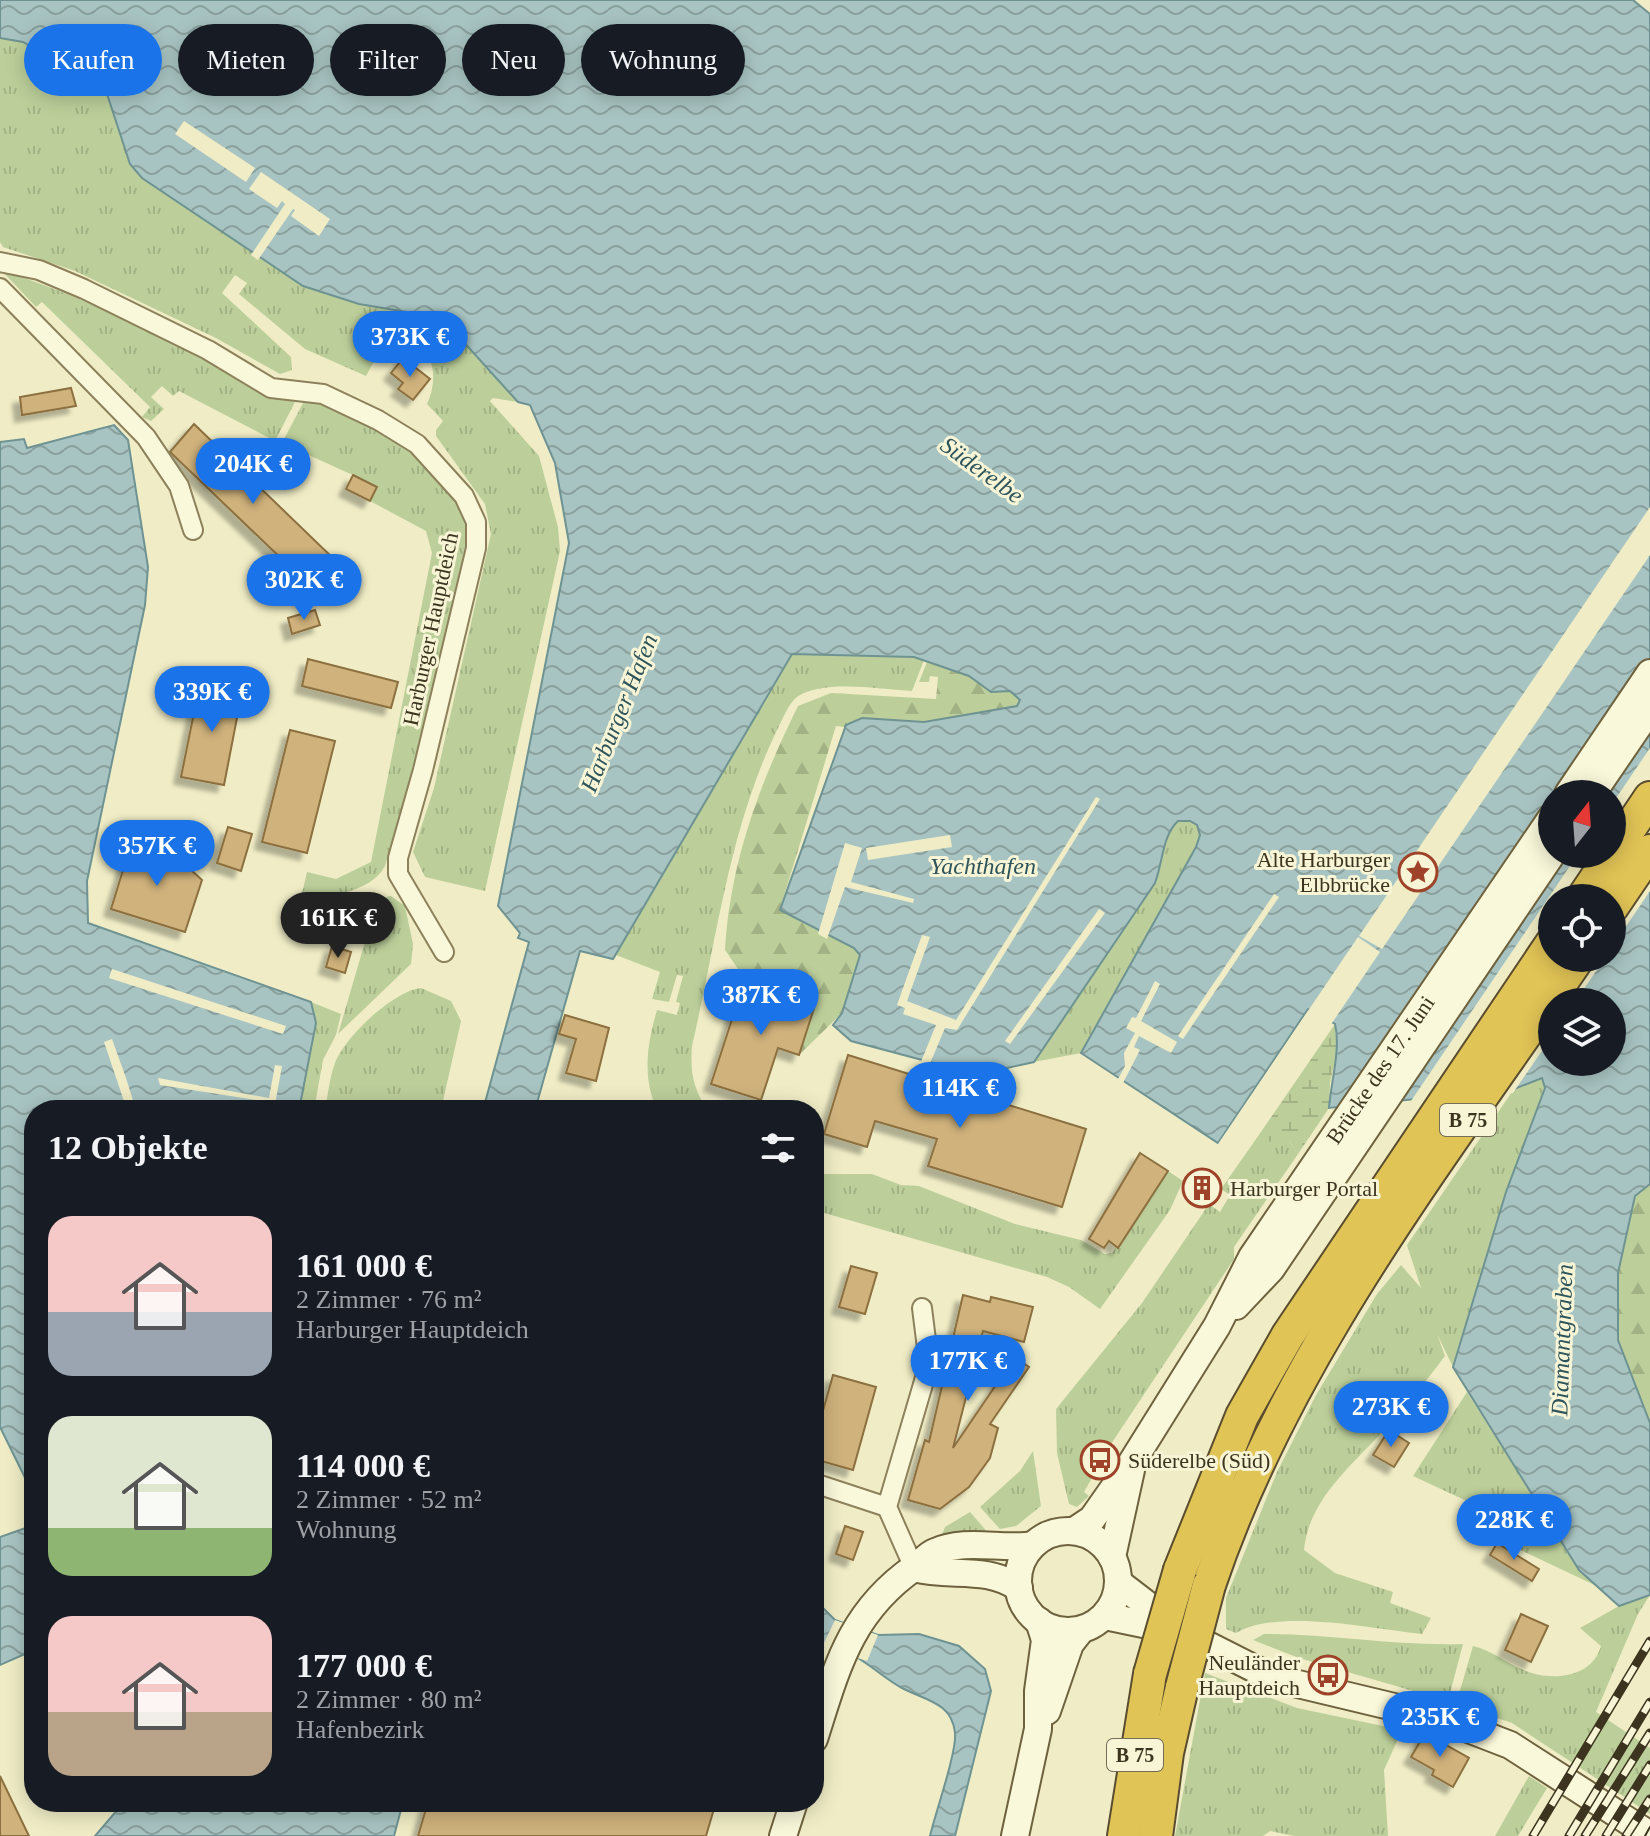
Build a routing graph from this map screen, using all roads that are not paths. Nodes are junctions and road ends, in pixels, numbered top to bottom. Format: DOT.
graph roads {
  1 [pos="0,262"];
  2 [pos="0,288"];
  3 [pos="193,530"];
  4 [pos="1650,673"];
  5 [pos="1650,709"];
  6 [pos="1577,780"];
  7 [pos="1602,780"];
  8 [pos="1650,798"];
  9 [pos="1538,838"];
  10 [pos="1650,851"];
  11 [pos="1542,868"];
  12 [pos="1592,884"];
  13 [pos="1626,886"];
  14 [pos="444,952"];
  15 [pos="1538,965"];
  16 [pos="1568,972"];
  17 [pos="1261,1263"];
  18 [pos="1346,1273"];
  19 [pos="922,1308"];
  20 [pos="1132,1462"];
  21 [pos="824,1486"];
  22 [pos="887,1507"];
  23 [pos="1074,1531"];
  24 [pos="1033,1545"];
  25 [pos="1112,1557"];
  26 [pos="914,1568"];
  27 [pos="1119,1583"];
  28 [pos="1019,1588"];
  29 [pos="1105,1616"];
  30 [pos="1039,1621"];
  31 [pos="1081,1630"];
  32 [pos="1184,1633"];
  33 [pos="824,1709"];
  34 [pos="1038,1729"];
  35 [pos="791,1812"];
  36 [pos="1650,1835"];
  37 [pos="783,1836"];
  38 [pos="1015,1836"];
  39 [pos="1124,1836"];
  40 [pos="1156,1836"];
  1 -- 14 [label="street, Harburger Hauptdeich"];
  2 -- 3 [label="street"];
  4 -- 6 [label="main road"];
  5 -- 7 [label="main road"];
  8 -- 12 [label="highway"];
  9 -- 17 [label="main road, Brücke des 17. Juni"];
  10 -- 13 [label="highway"];
  11 -- 17 [label="main road, Brücke des 17. Juni"];
  15 -- 18 [label="highway, B 75"];
  16 -- 18 [label="highway, B 75"];
  17 -- 20 [label="main road, Brücke des 17. Juni"];
  18 -- 39 [label="highway, B 75, bridge"];
  18 -- 40 [label="highway, B 75, bridge"];
  19 -- 22 [label="street"];
  20 -- 23 [label="main road, Brücke des 17. Juni"];
  20 -- 25 [label="main road, Brücke des 17. Juni"];
  21 -- 22 [label="street"];
  22 -- 26 [label="street"];
  23 -- 24 [label="main road"];
  23 -- 25 [label="main road"];
  24 -- 26 [label="main road"];
  24 -- 28 [label="main road"];
  25 -- 27 [label="main road"];
  26 -- 28 [label="main road"];
  26 -- 33 [label="main road"];
  27 -- 29 [label="main road"];
  27 -- 32 [label="main road"];
  28 -- 30 [label="main road"];
  29 -- 31 [label="main road"];
  29 -- 32 [label="main road"];
  30 -- 31 [label="main road"];
  30 -- 34 [label="main road"];
  31 -- 34 [label="main road"];
  32 -- 36 [label="main road"];
  34 -- 38 [label="main road"];
  35 -- 37 [label="main road"];
}
